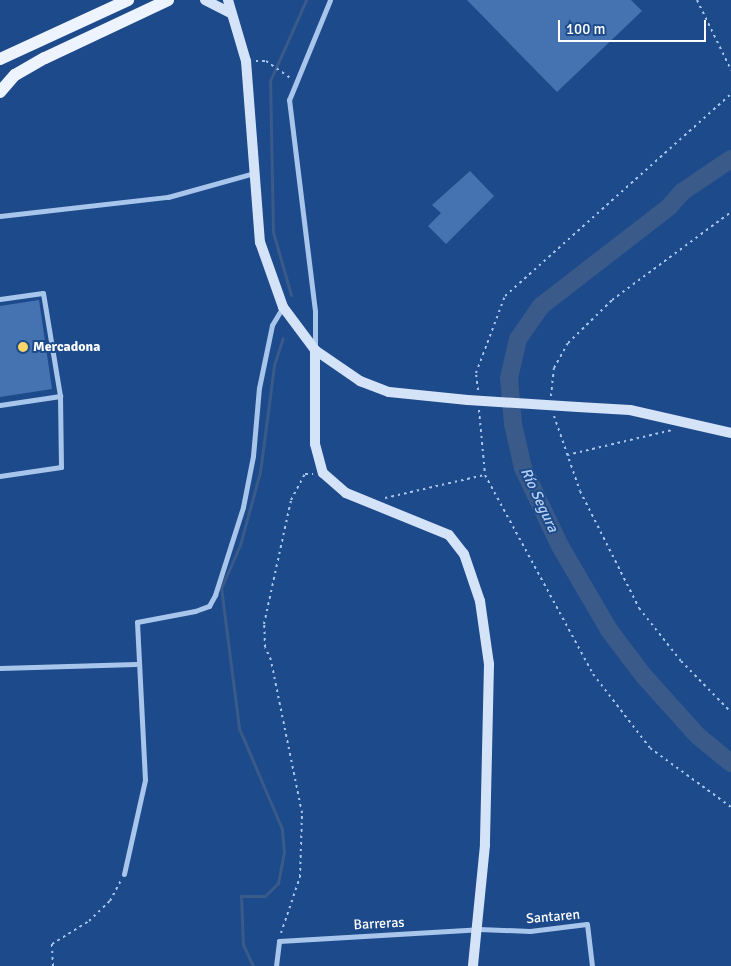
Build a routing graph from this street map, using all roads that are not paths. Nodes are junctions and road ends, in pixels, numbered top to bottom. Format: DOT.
graph roads {
  1 [pos="128,0"];
  2 [pos="168,0"];
  3 [pos="205,0"];
  4 [pos="228,0"];
  5 [pos="330,0"];
  6 [pos="230,12"];
  7 [pos="30,45"];
  8 [pos="0,51"];
  9 [pos="0,60"];
  10 [pos="0,73"];
  11 [pos="0,91"];
  12 [pos="254,172"];
  13 [pos="0,216"];
  14 [pos="0,299"];
  15 [pos="283,306"];
  16 [pos="315,350"];
  17 [pos="60,396"];
  18 [pos="0,405"];
  19 [pos="731,433"];
  20 [pos="0,476"];
  21 [pos="136,664"];
  22 [pos="0,668"];
  23 [pos="124,874"];
  24 [pos="479,929"];
  25 [pos="276,966"];
  26 [pos="473,966"];
  27 [pos="592,966"];
  1 -- 7 [label="main road"];
  2 -- 11 [label="main road"];
  3 -- 6 [label="main road"];
  4 -- 6 [label="main road"];
  5 -- 16 [label="street"];
  6 -- 12 [label="main road"];
  7 -- 8 [label="main road"];
  7 -- 9 [label="main road"];
  10 -- 11 [label="main road"];
  12 -- 13 [label="street"];
  12 -- 15 [label="main road"];
  14 -- 17 [label="street"];
  15 -- 16 [label="main road"];
  15 -- 21 [label="street"];
  16 -- 19 [label="main road, bridge"];
  16 -- 24 [label="main road"];
  17 -- 18 [label="street"];
  17 -- 20 [label="street"];
  21 -- 22 [label="street"];
  21 -- 23 [label="street"];
  24 -- 25 [label="street, Barreras"];
  24 -- 26 [label="main road"];
  24 -- 27 [label="street, Santaren"];
}
